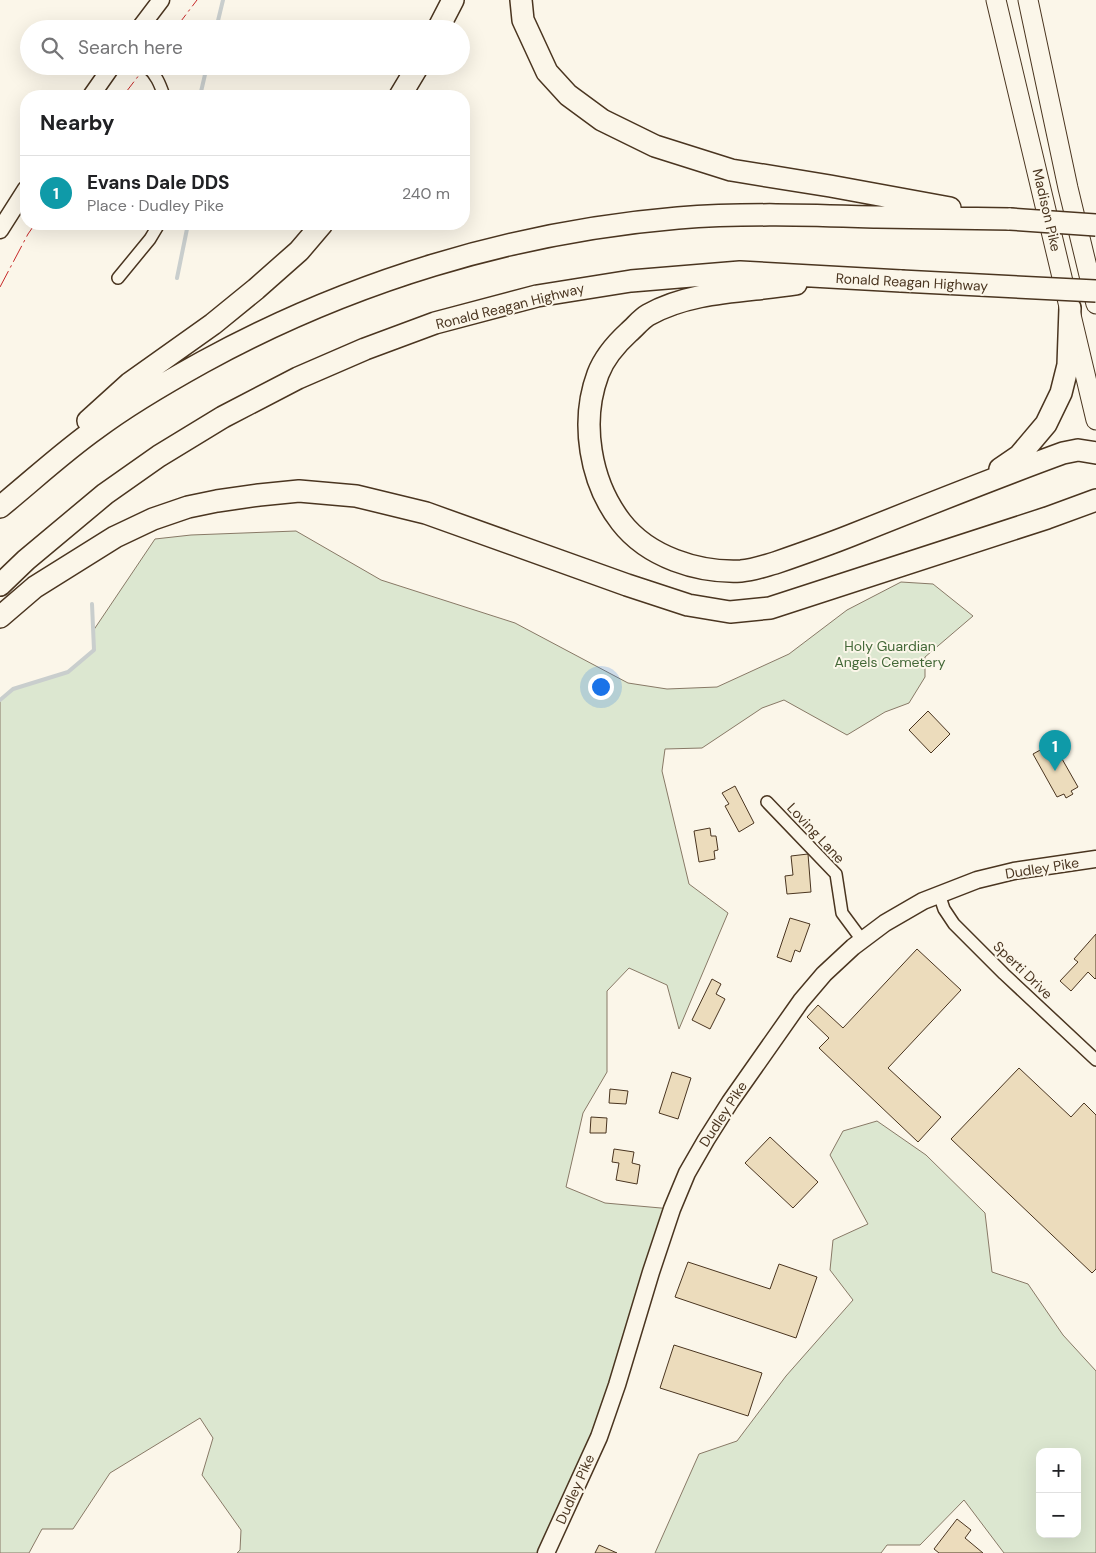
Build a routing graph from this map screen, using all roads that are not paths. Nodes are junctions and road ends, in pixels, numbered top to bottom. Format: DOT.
graph roads {
  1 [pos="161,0"];
  2 [pos="453,0"];
  3 [pos="521,0"];
  4 [pos="996,0"];
  5 [pos="1028,0"];
  6 [pos="146,20"];
  7 [pos="443,20"];
  8 [pos="106,75"];
  9 [pos="154,75"];
  10 [pos="413,75"];
  11 [pos="95,90"];
  12 [pos="162,90"];
  13 [pos="404,90"];
  14 [pos="20,199"];
  15 [pos="1010,219"];
  16 [pos="1096,225"];
  17 [pos="0,230"];
  18 [pos="155,230"];
  19 [pos="317,230"];
  20 [pos="838,277"];
  21 [pos="118,278"];
  22 [pos="1096,291"];
  23 [pos="1096,304"];
  24 [pos="1070,308"];
  25 [pos="1096,420"];
  26 [pos="1096,453"];
  27 [pos="968,490"];
  28 [pos="1096,500"];
  29 [pos="0,506"];
  30 [pos="0,585"];
  31 [pos="0,617"];
  32 [pos="767,802"];
  33 [pos="1096,860"];
  34 [pos="939,894"];
  35 [pos="862,940"];
  36 [pos="1096,1060"];
  37 [pos="546,1553"];
  1 -- 6 [label="street"];
  2 -- 7 [label="highway"];
  3 -- 15 [label="highway"];
  4 -- 24 [label="main road, Madison Pike"];
  5 -- 23 [label="main road, Madison Pike"];
  8 -- 11 [label="street"];
  9 -- 12 [label="street"];
  10 -- 13 [label="highway"];
  14 -- 17 [label="street"];
  15 -- 16 [label="highway, bridge"];
  15 -- 29 [label="highway"];
  18 -- 21 [label="street"];
  19 -- 29 [label="highway"];
  20 -- 22 [label="highway, Ronald Reagan Highway, bridge"];
  20 -- 27 [label="highway"];
  20 -- 30 [label="highway, Ronald Reagan Highway"];
  24 -- 25 [label="main road, Madison Pike"];
  24 -- 27 [label="highway"];
  26 -- 27 [label="highway"];
  28 -- 31 [label="highway"];
  32 -- 35 [label="street, Loving Lane"];
  33 -- 34 [label="street, Dudley Pike"];
  34 -- 35 [label="street, Dudley Pike"];
  34 -- 36 [label="street, Sperti Drive"];
  35 -- 37 [label="street, Dudley Pike"];
}
